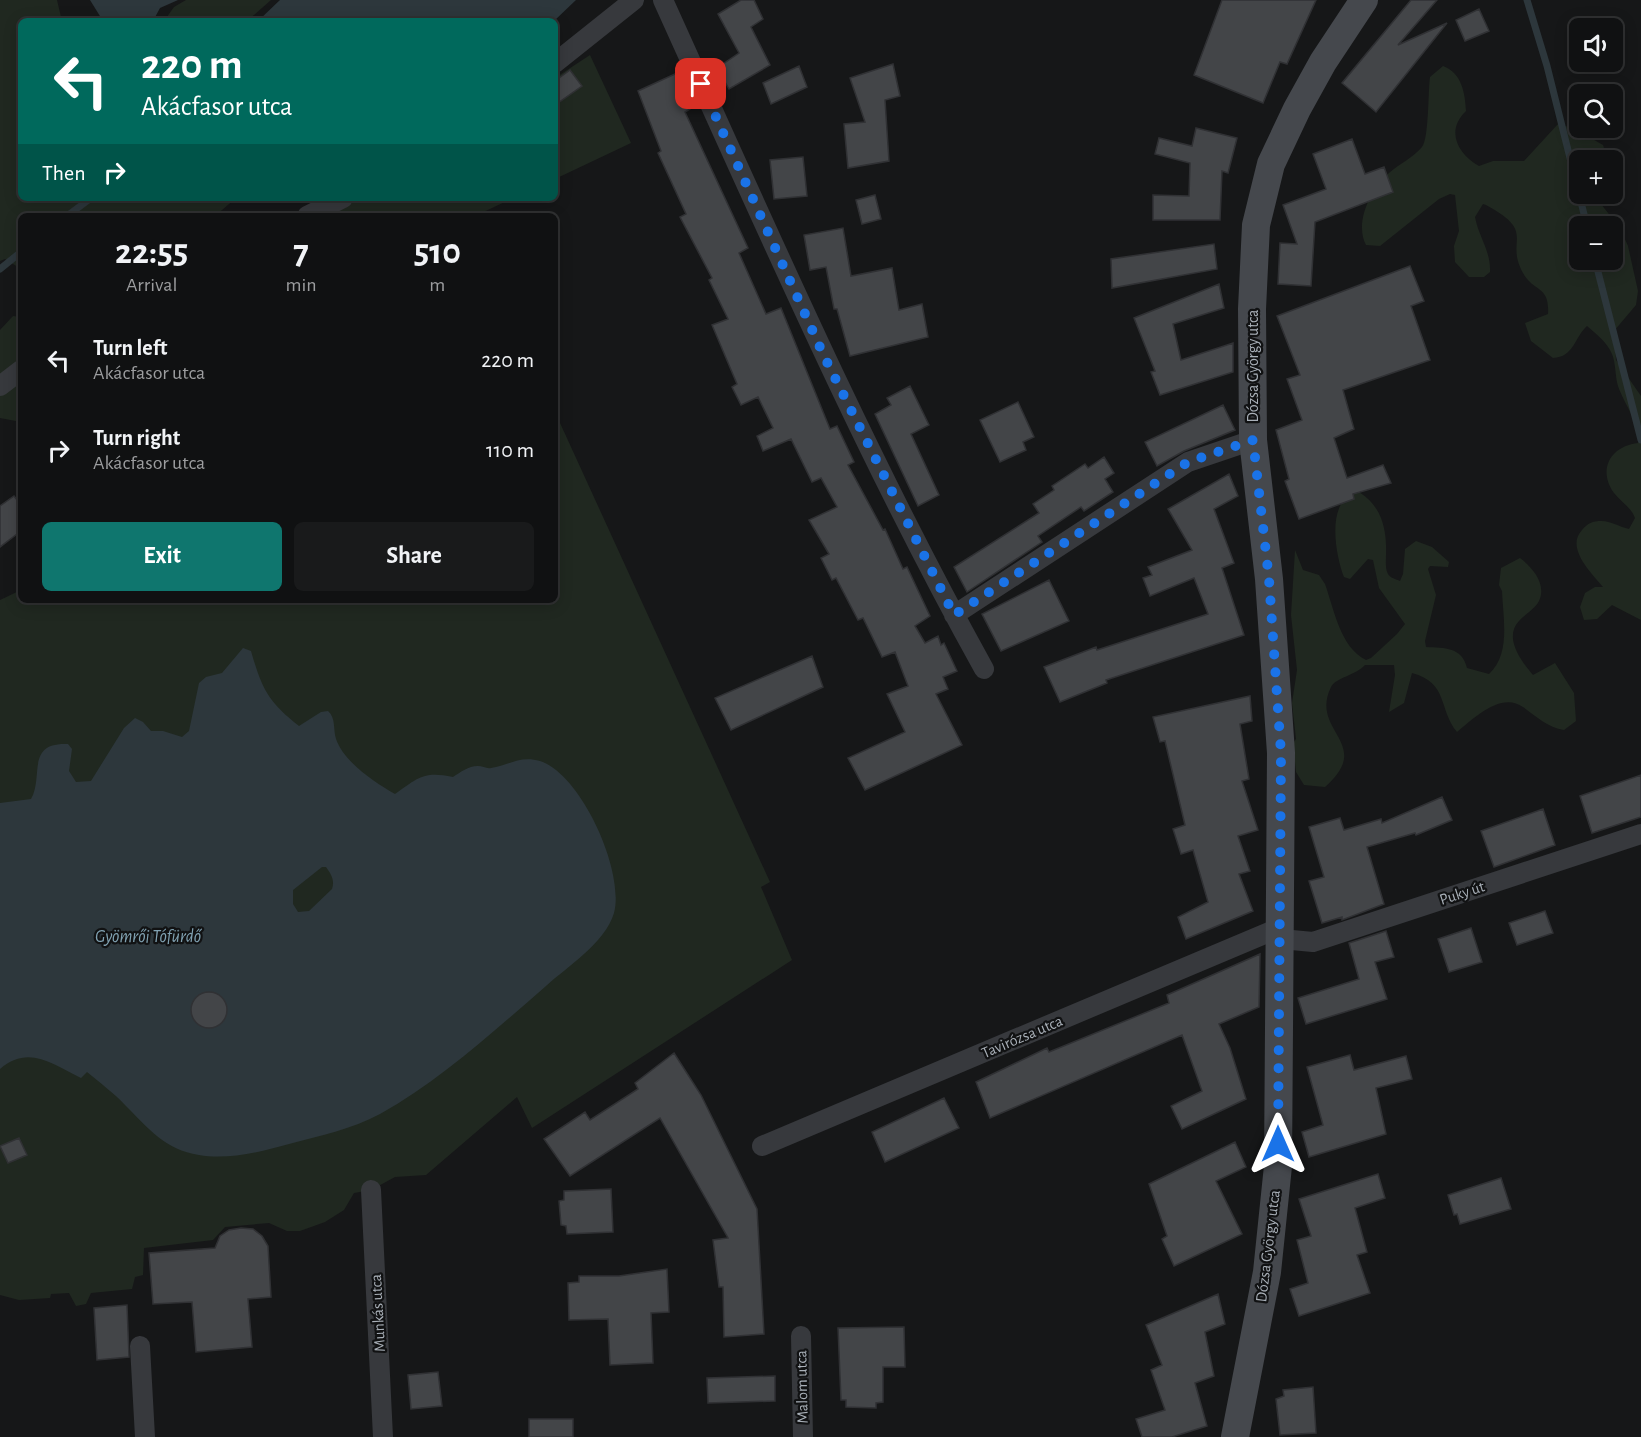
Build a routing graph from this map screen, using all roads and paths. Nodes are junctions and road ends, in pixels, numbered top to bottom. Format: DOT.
graph roads {
  1 [pos="634,0"];
  2 [pos="663,0"];
  3 [pos="1364,0"];
  4 [pos="558,61"];
  5 [pos="337,201"];
  6 [pos="313,213"];
  7 [pos="18,372"];
  8 [pos="0,386"];
  9 [pos="1253,440"];
  10 [pos="954,615"];
  11 [pos="984,669"];
  12 [pos="1641,834"];
  13 [pos="1281,933"];
  14 [pos="762,1146"];
  15 [pos="371,1190"];
  16 [pos="801,1336"];
  17 [pos="140,1346"];
  18 [pos="145,1437"];
  19 [pos="383,1437"];
  20 [pos="803,1437"];
  21 [pos="1235,1437"];
  1 -- 4 [label="street"];
  2 -- 10 [label="street"];
  3 -- 9 [label="main road, Dózsa György utca"];
  5 -- 6 [label="street"];
  7 -- 8 [label="street"];
  9 -- 10 [label="street"];
  9 -- 13 [label="main road, Dózsa György utca"];
  10 -- 11 [label="street"];
  12 -- 13 [label="street, Puky út"];
  13 -- 14 [label="street, Tavirózsa utca"];
  13 -- 21 [label="main road, Dózsa György utca"];
  15 -- 19 [label="street, Munkás utca"];
  16 -- 20 [label="street, Malom utca"];
  17 -- 18 [label="street"];
}
